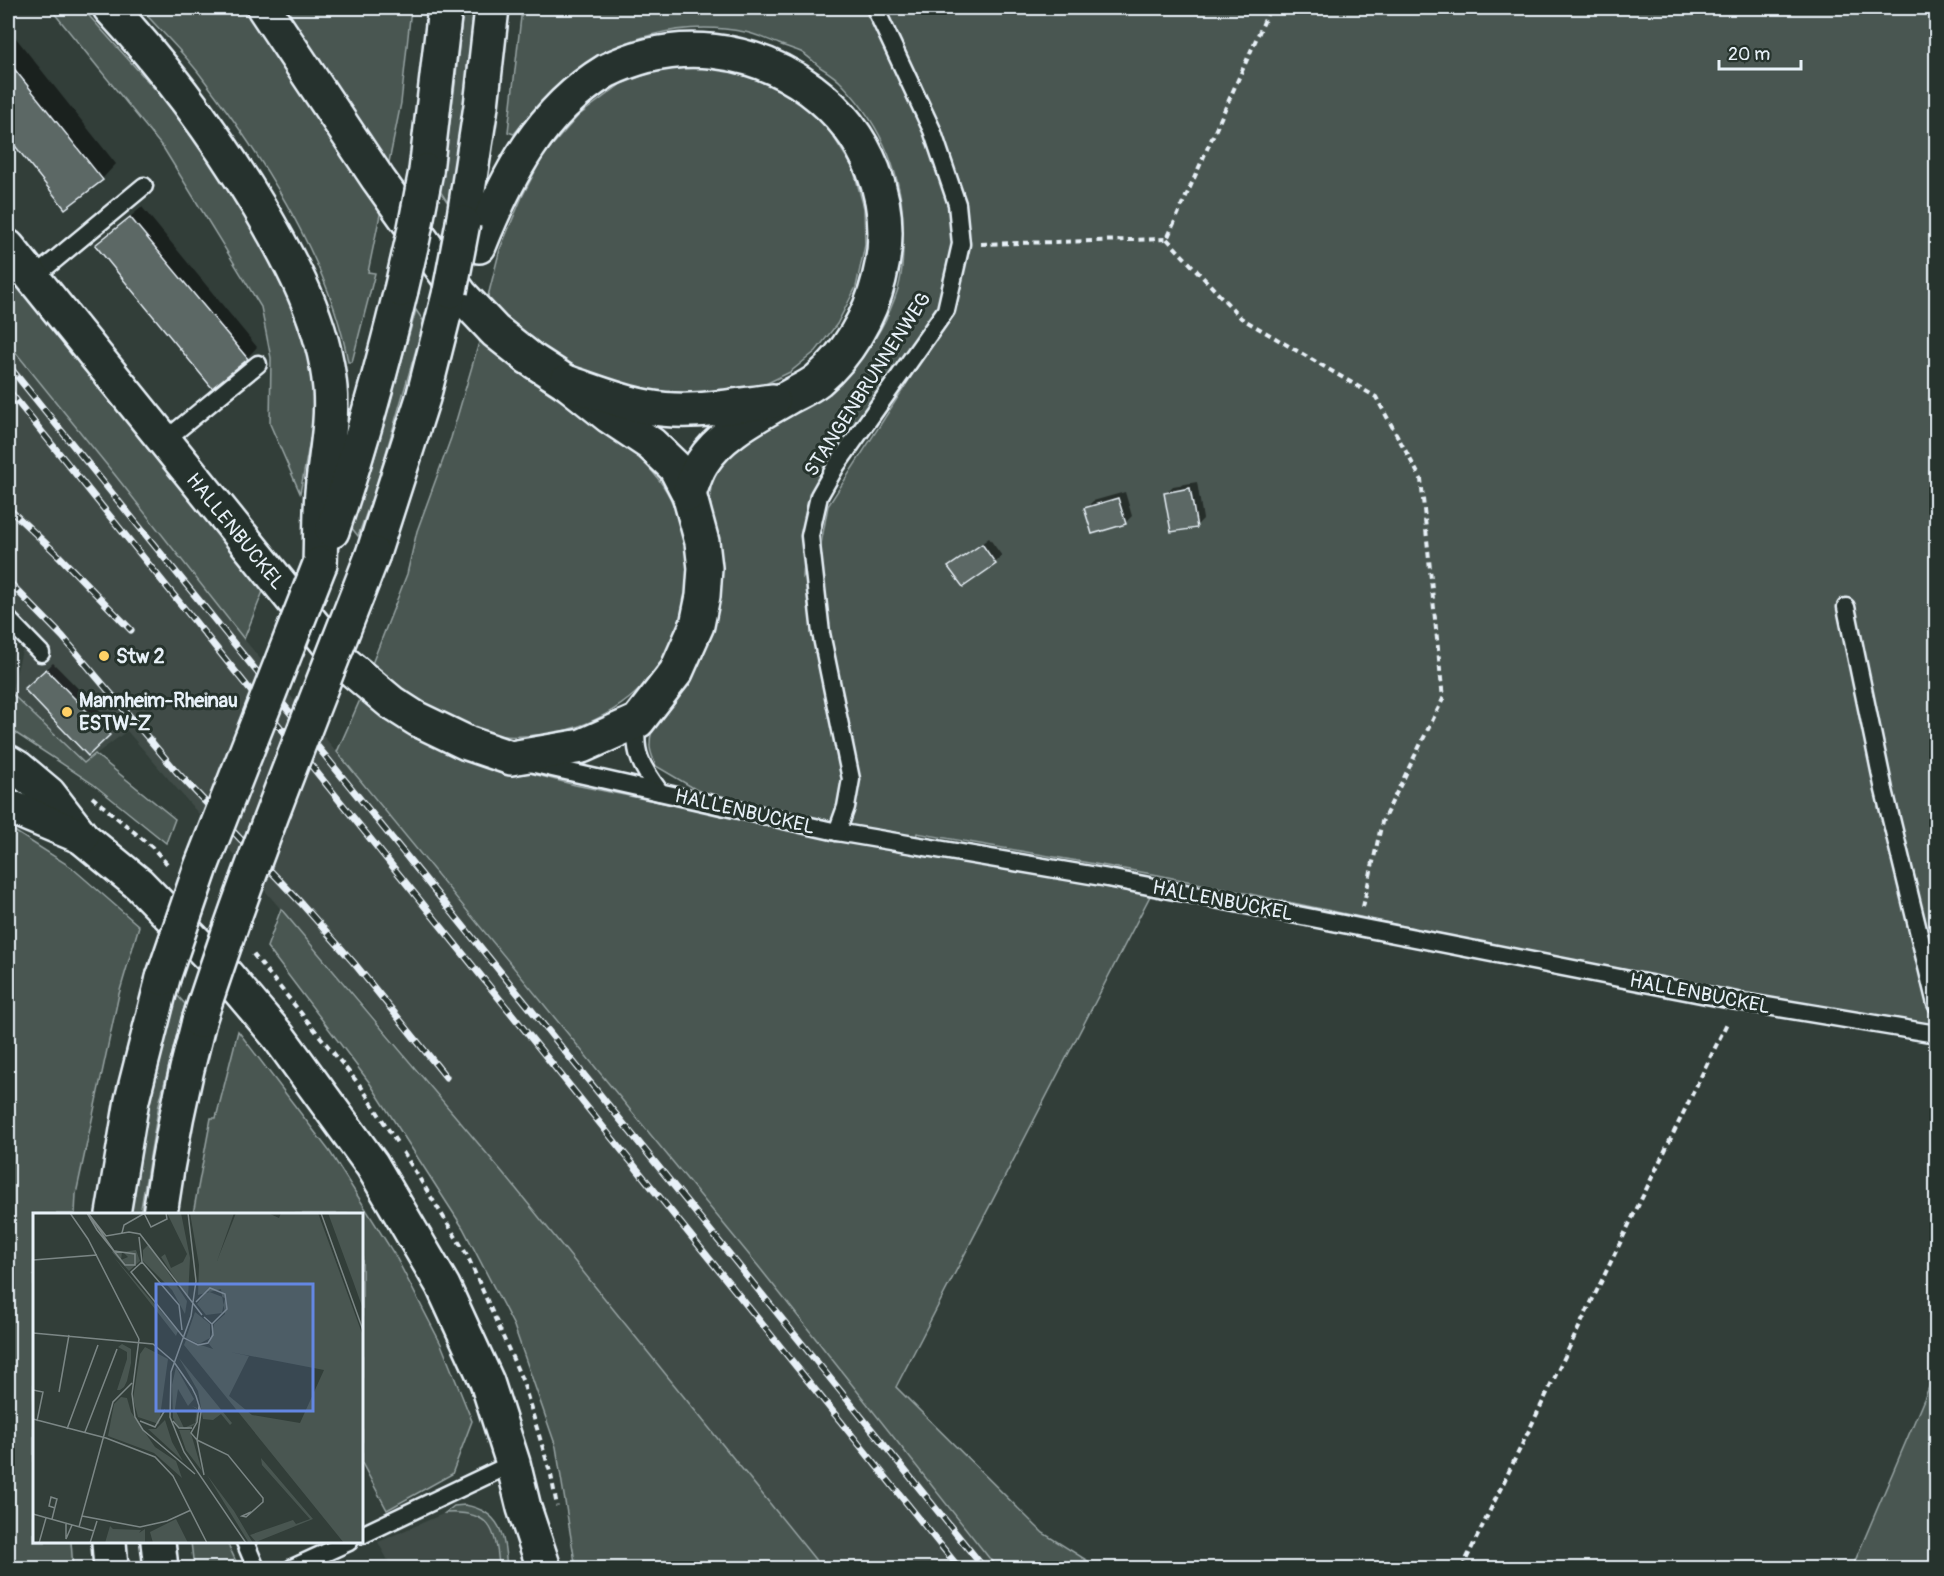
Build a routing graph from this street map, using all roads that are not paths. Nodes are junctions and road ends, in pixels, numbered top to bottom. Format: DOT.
graph roads {
  1 [pos="110,8"];
  2 [pos="264,8"];
  3 [pos="445,8"];
  4 [pos="492,8"];
  5 [pos="875,8"];
  6 [pos="144,186"];
  7 [pos="471,234"];
  8 [pos="8,247"];
  9 [pos="33,278"];
  10 [pos="258,364"];
  11 [pos="566,382"];
  12 [pos="784,400"];
  13 [pos="164,441"];
  14 [pos="688,494"];
  15 [pos="330,501"];
  16 [pos="1846,607"];
  17 [pos="8,619"];
  18 [pos="41,653"];
  19 [pos="638,721"];
  20 [pos="511,758"];
  21 [pos="8,762"];
  22 [pos="660,792"];
  23 [pos="8,806"];
  24 [pos="837,832"];
  25 [pos="83,838"];
  26 [pos="1936,1004"];
  27 [pos="1936,1034"];
  28 [pos="113,1213"];
  29 [pos="160,1213"];
  30 [pos="513,1463"];
  31 [pos="524,1508"];
  32 [pos="363,1535"];
  33 [pos="245,1543"];
  34 [pos="347,1543"];
  35 [pos="256,1569"];
  36 [pos="292,1569"];
  37 [pos="522,1569"];
  38 [pos="544,1569"];
  1 -- 15 [label="main road"];
  2 -- 11 [label="main road"];
  3 -- 15 [label="main road, bridge"];
  4 -- 7 [label="main road"];
  5 -- 24 [label="lane, STANGENBRUNNENWEG"];
  6 -- 9 [label="lane"];
  7 -- 12 [label="main road"];
  7 -- 29 [label="main road, bridge"];
  8 -- 9 [label="main road, HALLENBUCKEL"];
  9 -- 13 [label="main road, HALLENBUCKEL"];
  10 -- 13 [label="lane"];
  11 -- 12 [label="main road"];
  11 -- 14 [label="main road"];
  12 -- 14 [label="main road"];
  13 -- 20 [label="main road, HALLENBUCKEL"];
  14 -- 19 [label="main road"];
  15 -- 28 [label="main road, bridge"];
  16 -- 26 [label="lane"];
  17 -- 18 [label="lane"];
  19 -- 20 [label="main road, HALLENBUCKEL"];
  19 -- 22 [label="lane"];
  20 -- 22 [label="lane, HALLENBUCKEL"];
  21 -- 25 [label="main road"];
  22 -- 24 [label="lane, HALLENBUCKEL"];
  23 -- 25 [label="main road"];
  24 -- 27 [label="lane, HALLENBUCKEL"];
  25 -- 30 [label="main road"];
  30 -- 31 [label="main road"];
  30 -- 32 [label="lane"];
  31 -- 37 [label="main road"];
  31 -- 38 [label="main road"];
  33 -- 35 [label="lane"];
  34 -- 36 [label="lane"];
}
